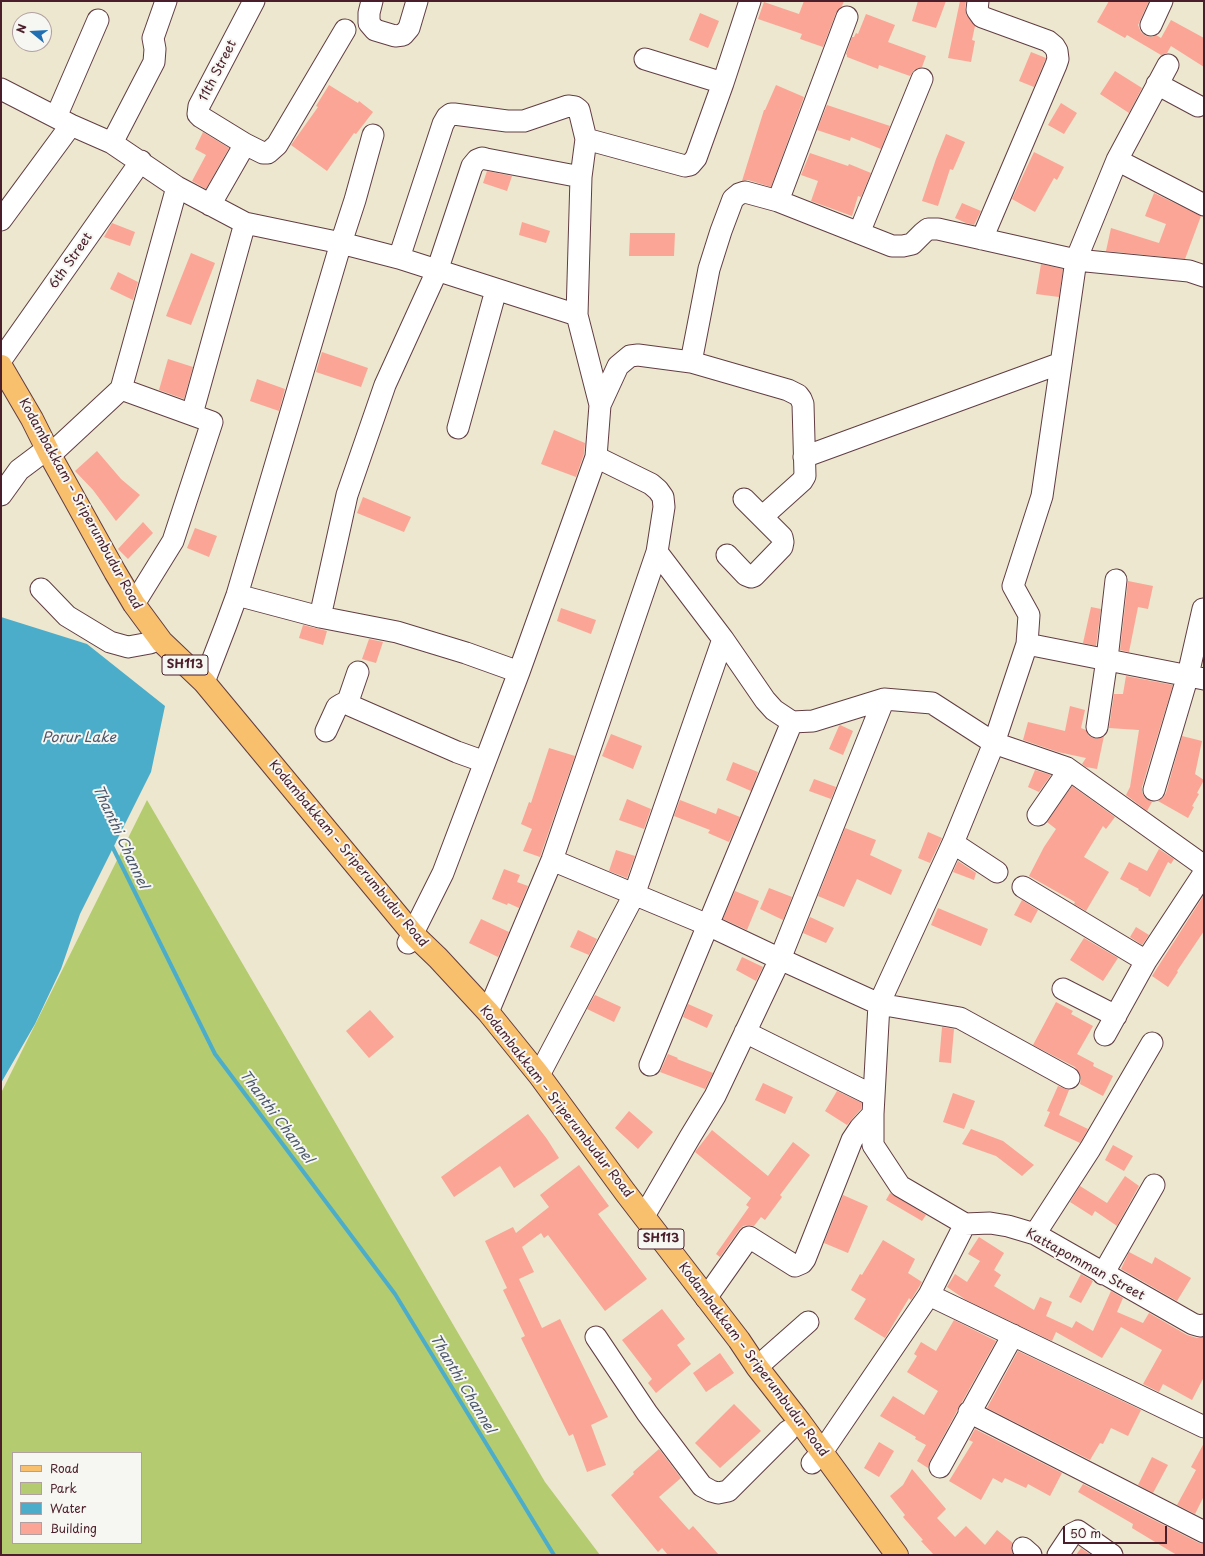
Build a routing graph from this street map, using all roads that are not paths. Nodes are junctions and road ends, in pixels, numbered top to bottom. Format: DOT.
graph roads {
  1 [pos="166,1"];
  2 [pos="254,1"];
  3 [pos="372,1"];
  4 [pos="417,1"];
  5 [pos="750,1"];
  6 [pos="978,1"];
  7 [pos="1162,1"];
  8 [pos="847,17"];
  9 [pos="98,20"];
  10 [pos="1151,25"];
  11 [pos="345,30"];
  12 [pos="645,59"];
  13 [pos="1168,65"];
  14 [pos="922,79"];
  15 [pos="723,83"];
  16 [pos="1157,84"];
  17 [pos="1,89"];
  18 [pos="1198,106"];
  19 [pos="64,121"];
  20 [pos="373,135"];
  21 [pos="586,139"];
  22 [pos="112,142"];
  23 [pos="245,144"];
  24 [pos="1117,160"];
  25 [pos="141,162"];
  26 [pos="581,177"];
  27 [pos="177,187"];
  28 [pos="778,201"];
  29 [pos="210,205"];
  30 [pos="1204,205"];
  31 [pos="1,220"];
  32 [pos="245,223"];
  33 [pos="859,233"];
  34 [pos="982,239"];
  35 [pos="341,243"];
  36 [pos="399,258"];
  37 [pos="1076,260"];
  38 [pos="437,271"];
  39 [pos="1204,276"];
  40 [pos="496,290"];
  41 [pos="577,315"];
  42 [pos="1,360"];
  43 [pos="691,362"];
  44 [pos="1061,363"];
  45 [pos="1,366"];
  46 [pos="121,389"];
  47 [pos="1,391"];
  48 [pos="600,405"];
  49 [pos="192,414"];
  50 [pos="458,428"];
  51 [pos="45,453"];
  52 [pos="596,457"];
  53 [pos="804,458"];
  54 [pos="1,495"];
  55 [pos="744,499"];
  56 [pos="762,517"];
  57 [pos="657,552"];
  58 [pos="728,555"];
  59 [pos="1116,580"];
  60 [pos="41,589"];
  61 [pos="237,595"];
  62 [pos="134,604"];
  63 [pos="1203,609"];
  64 [pos="320,617"];
  65 [pos="723,639"];
  66 [pos="150,643"];
  67 [pos="1027,644"];
  68 [pos="1107,659"];
  69 [pos="358,672"];
  70 [pos="519,672"];
  71 [pos="1196,677"];
  72 [pos="204,682"];
  73 [pos="884,699"];
  74 [pos="347,704"];
  75 [pos="223,717"];
  76 [pos="792,722"];
  77 [pos="1097,727"];
  78 [pos="326,731"];
  79 [pos="994,743"];
  80 [pos="485,762"];
  81 [pos="1069,770"];
  82 [pos="1154,790"];
  83 [pos="1038,814"];
  84 [pos="953,843"];
  85 [pos="552,860"];
  86 [pos="1204,866"];
  87 [pos="997,872"];
  88 [pos="1204,873"];
  89 [pos="1023,887"];
  90 [pos="634,895"];
  91 [pos="708,925"];
  92 [pos="411,939"];
  93 [pos="780,960"];
  94 [pos="1146,961"];
  95 [pos="1063,988"];
  96 [pos="879,1004"];
  97 [pos="488,1012"];
  98 [pos="1116,1016"];
  99 [pos="746,1032"];
  100 [pos="1105,1035"];
  101 [pos="1152,1043"];
  102 [pos="650,1065"];
  103 [pos="539,1075"];
  104 [pos="1069,1078"];
  105 [pos="873,1105"];
  106 [pos="1154,1185"];
  107 [pos="644,1216"];
  108 [pos="964,1224"];
  109 [pos="1035,1234"];
  110 [pos="1103,1274"];
  111 [pos="929,1296"];
  112 [pos="706,1298"];
  113 [pos="808,1322"];
  114 [pos="1202,1325"];
  115 [pos="1012,1335"];
  116 [pos="596,1337"];
  117 [pos="757,1367"];
  118 [pos="970,1412"];
  119 [pos="1204,1427"];
  120 [pos="788,1431"];
  121 [pos="817,1458"];
  122 [pos="940,1468"];
  123 [pos="1204,1532"];
  124 [pos="881,1555"];
  125 [pos="897,1555"];
  126 [pos="1058,1555"];
  127 [pos="1112,1555"];
  1 -- 22 [label="street"];
  2 -- 23 [label="street, 11th Street"];
  3 -- 4 [label="street"];
  5 -- 15 [label="street"];
  6 -- 34 [label="street"];
  7 -- 10 [label="street"];
  8 -- 28 [label="street"];
  9 -- 19 [label="street"];
  11 -- 23 [label="street"];
  12 -- 15 [label="street"];
  13 -- 16 [label="street"];
  14 -- 33 [label="street"];
  15 -- 21 [label="street"];
  16 -- 18 [label="street"];
  16 -- 24 [label="street"];
  17 -- 19 [label="street"];
  19 -- 22 [label="street"];
  19 -- 31 [label="street"];
  20 -- 35 [label="street"];
  21 -- 26 [label="street"];
  21 -- 36 [label="street"];
  22 -- 25 [label="street"];
  23 -- 29 [label="street"];
  24 -- 30 [label="street"];
  24 -- 37 [label="street"];
  25 -- 27 [label="street"];
  25 -- 42 [label="street, 6th Street"];
  26 -- 38 [label="street"];
  26 -- 41 [label="street"];
  27 -- 29 [label="street"];
  27 -- 46 [label="street"];
  28 -- 33 [label="street"];
  28 -- 43 [label="street"];
  29 -- 32 [label="street"];
  32 -- 35 [label="street"];
  32 -- 49 [label="street"];
  33 -- 34 [label="street"];
  34 -- 37 [label="street"];
  35 -- 36 [label="street"];
  35 -- 61 [label="street"];
  36 -- 38 [label="street"];
  37 -- 39 [label="street"];
  37 -- 44 [label="street"];
  38 -- 40 [label="street"];
  38 -- 64 [label="street"];
  40 -- 41 [label="street"];
  40 -- 50 [label="street"];
  41 -- 48 [label="street"];
  43 -- 48 [label="street"];
  43 -- 53 [label="street"];
  44 -- 53 [label="street"];
  44 -- 67 [label="street"];
  45 -- 51 [label="main road, Kodambakkam – Sriperumbudur Road / SH113"];
  46 -- 49 [label="street"];
  46 -- 51 [label="street"];
  47 -- 51 [label="main road, Kodambakkam – Sriperumbudur Road / SH113"];
  48 -- 52 [label="street"];
  49 -- 62 [label="street"];
  51 -- 54 [label="street"];
  51 -- 62 [label="main road, Kodambakkam – Sriperumbudur Road / SH113"];
  51 -- 66 [label="main road, Kodambakkam – Sriperumbudur Road / SH113"];
  52 -- 57 [label="street"];
  52 -- 70 [label="street"];
  53 -- 56 [label="street"];
  55 -- 56 [label="street"];
  56 -- 58 [label="street"];
  57 -- 65 [label="street"];
  57 -- 85 [label="street"];
  59 -- 68 [label="street"];
  60 -- 66 [label="street"];
  61 -- 64 [label="street"];
  61 -- 72 [label="street"];
  62 -- 72 [label="main road, Kodambakkam – Sriperumbudur Road / SH113"];
  63 -- 71 [label="street"];
  64 -- 70 [label="street"];
  65 -- 76 [label="street"];
  65 -- 90 [label="street"];
  66 -- 75 [label="main road, Kodambakkam – Sriperumbudur Road / SH113"];
  67 -- 68 [label="street"];
  67 -- 79 [label="street"];
  68 -- 71 [label="street"];
  68 -- 77 [label="street"];
  69 -- 74 [label="street"];
  70 -- 80 [label="street"];
  71 -- 82 [label="street"];
  72 -- 75 [label="main road, Kodambakkam – Sriperumbudur Road / SH113"];
  73 -- 76 [label="street"];
  73 -- 79 [label="street"];
  73 -- 93 [label="street"];
  74 -- 78 [label="street"];
  74 -- 80 [label="street"];
  75 -- 92 [label="main road, Kodambakkam – Sriperumbudur Road / SH113"];
  76 -- 91 [label="street"];
  79 -- 81 [label="street"];
  79 -- 84 [label="street"];
  80 -- 92 [label="street"];
  81 -- 83 [label="street"];
  81 -- 86 [label="street"];
  84 -- 87 [label="street"];
  84 -- 96 [label="street"];
  85 -- 90 [label="street"];
  85 -- 97 [label="street"];
  88 -- 94 [label="street"];
  89 -- 94 [label="street"];
  90 -- 91 [label="street"];
  90 -- 103 [label="street"];
  91 -- 93 [label="street"];
  91 -- 102 [label="street"];
  92 -- 97 [label="main road, Kodambakkam – Sriperumbudur Road / SH113"];
  92 -- 120 [label="main road, Kodambakkam – Sriperumbudur Road / SH113"];
  93 -- 96 [label="street"];
  93 -- 99 [label="street"];
  94 -- 98 [label="street"];
  95 -- 98 [label="street"];
  96 -- 104 [label="street"];
  96 -- 105 [label="street"];
  97 -- 103 [label="main road, Kodambakkam – Sriperumbudur Road / SH113"];
  98 -- 100 [label="street"];
  99 -- 105 [label="street"];
  99 -- 107 [label="street"];
  101 -- 109 [label="street"];
  103 -- 107 [label="main road, Kodambakkam – Sriperumbudur Road / SH113"];
  105 -- 108 [label="street"];
  105 -- 112 [label="street"];
  106 -- 110 [label="street"];
  107 -- 112 [label="main road, Kodambakkam – Sriperumbudur Road / SH113"];
  108 -- 109 [label="street, Kattapomman Street"];
  108 -- 111 [label="street"];
  109 -- 110 [label="street, Kattapomman Street"];
  110 -- 114 [label="street, Kattapomman Street"];
  111 -- 115 [label="street"];
  111 -- 121 [label="street"];
  112 -- 117 [label="main road, Kodambakkam – Sriperumbudur Road / SH113"];
  113 -- 117 [label="street"];
  115 -- 118 [label="street"];
  115 -- 119 [label="street"];
  116 -- 120 [label="street"];
  117 -- 121 [label="main road, Kodambakkam – Sriperumbudur Road / SH113"];
  118 -- 122 [label="street"];
  118 -- 123 [label="street"];
  120 -- 121 [label="main road, Kodambakkam – Sriperumbudur Road / SH113"];
  121 -- 124 [label="main road, Kodambakkam – Sriperumbudur Road / SH113"];
  121 -- 125 [label="main road, Kodambakkam – Sriperumbudur Road / SH113"];
  126 -- 127 [label="street"];
}
